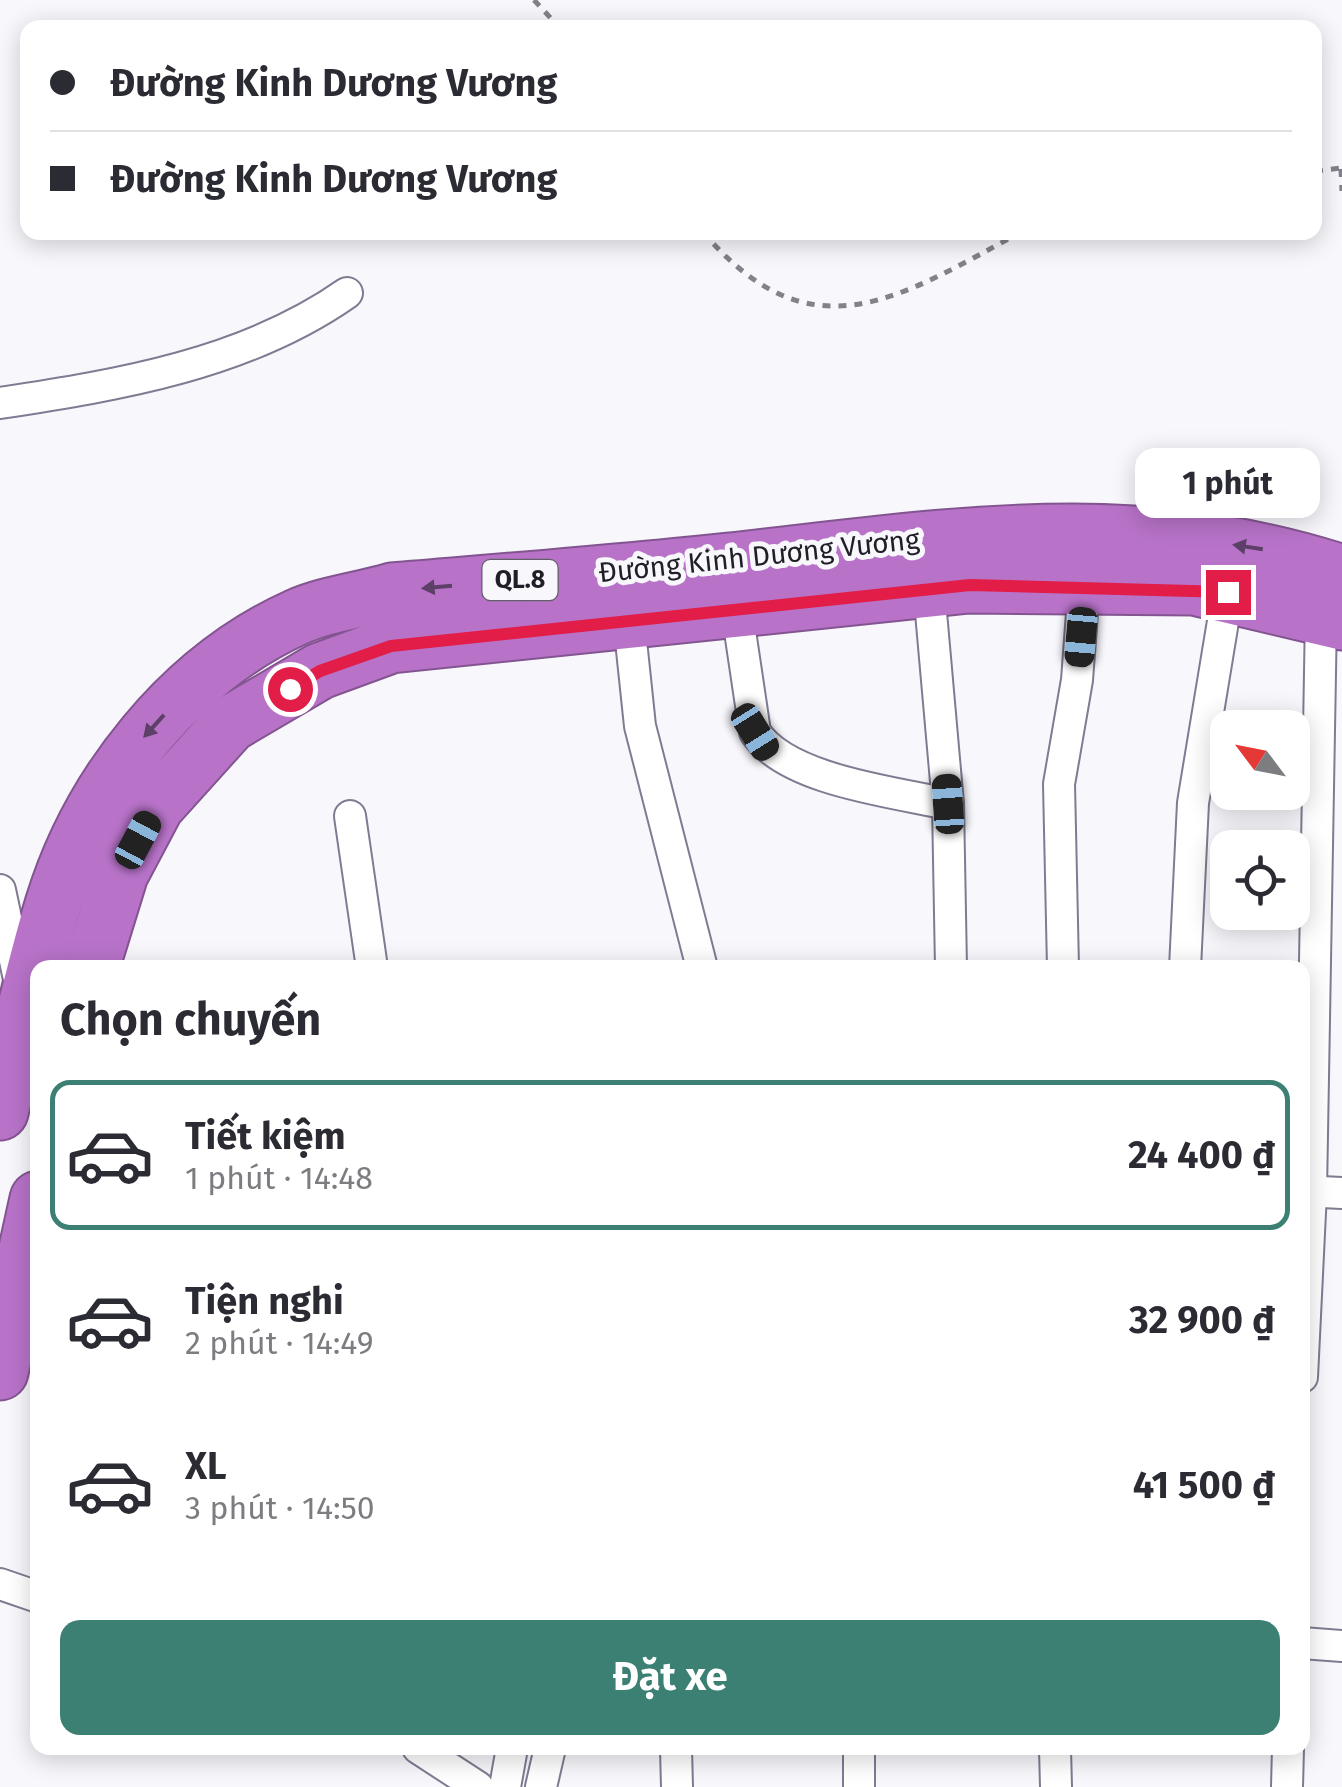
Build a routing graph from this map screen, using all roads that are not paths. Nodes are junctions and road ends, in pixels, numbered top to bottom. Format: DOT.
graph roads {
  1 [pos="346,293"];
  2 [pos="0,403"];
  3 [pos="1084,586"];
  4 [pos="929,590"];
  5 [pos="1228,592"];
  6 [pos="1335,603"];
  7 [pos="737,611"];
  8 [pos="628,622"];
  9 [pos="948,804"];
  10 [pos="350,816"];
  11 [pos="0,890"];
  12 [pos="39,960"];
  13 [pos="93,960"];
  14 [pos="371,960"];
  15 [pos="700,960"];
  16 [pos="952,960"];
  17 [pos="1062,960"];
  18 [pos="1186,960"];
  19 [pos="30,995"];
  20 [pos="26,1011"];
  21 [pos="0,1112"];
  22 [pos="1310,1129"];
  23 [pos="1310,1192"];
  24 [pos="1342,1193"];
  25 [pos="30,1254"];
  26 [pos="16,1349"];
  27 [pos="0,1584"];
  28 [pos="30,1594"];
  29 [pos="1310,1644"];
  30 [pos="1342,1646"];
  31 [pos="429,1755"];
  32 [pos="511,1755"];
  33 [pos="548,1755"];
  34 [pos="676,1755"];
  35 [pos="859,1755"];
  36 [pos="1056,1755"];
  37 [pos="1288,1755"];
  38 [pos="478,1787"];
  39 [pos="505,1787"];
  40 [pos="541,1787"];
  41 [pos="677,1787"];
  42 [pos="859,1787"];
  43 [pos="1056,1787"];
  44 [pos="1286,1787"];
  1 -- 2 [label="street"];
  3 -- 4 [label="highway, Đường Kinh Dương Vương / QL.8"];
  3 -- 5 [label="highway, Đường Kinh Dương Vương / QL.8"];
  3 -- 17 [label="street"];
  4 -- 7 [label="highway, Đường Kinh Dương Vương / QL.8"];
  4 -- 9 [label="street"];
  5 -- 6 [label="highway, Đường Kinh Dương Vương / QL.8"];
  5 -- 18 [label="street"];
  6 -- 12 [label="highway, Đường Kinh Dương Vương / QL.8, one-way"];
  6 -- 22 [label="street"];
  7 -- 8 [label="highway, Đường Kinh Dương Vương / QL.8"];
  7 -- 9 [label="street"];
  8 -- 13 [label="highway, Đường Kinh Dương Vương / QL.8"];
  8 -- 15 [label="street"];
  9 -- 16 [label="street"];
  10 -- 14 [label="street"];
  11 -- 20 [label="street"];
  19 -- 20 [label="highway, Đường Kinh Dương Vương / QL.8, one-way"];
  20 -- 21 [label="highway, Đường Kinh Dương Vương / QL.8"];
  23 -- 24 [label="street"];
  25 -- 26 [label="highway"];
  27 -- 28 [label="street"];
  29 -- 30 [label="street"];
  31 -- 38 [label="street"];
  32 -- 39 [label="street"];
  33 -- 40 [label="street"];
  34 -- 41 [label="street"];
  35 -- 42 [label="street"];
  36 -- 43 [label="street"];
  37 -- 44 [label="street"];
}
